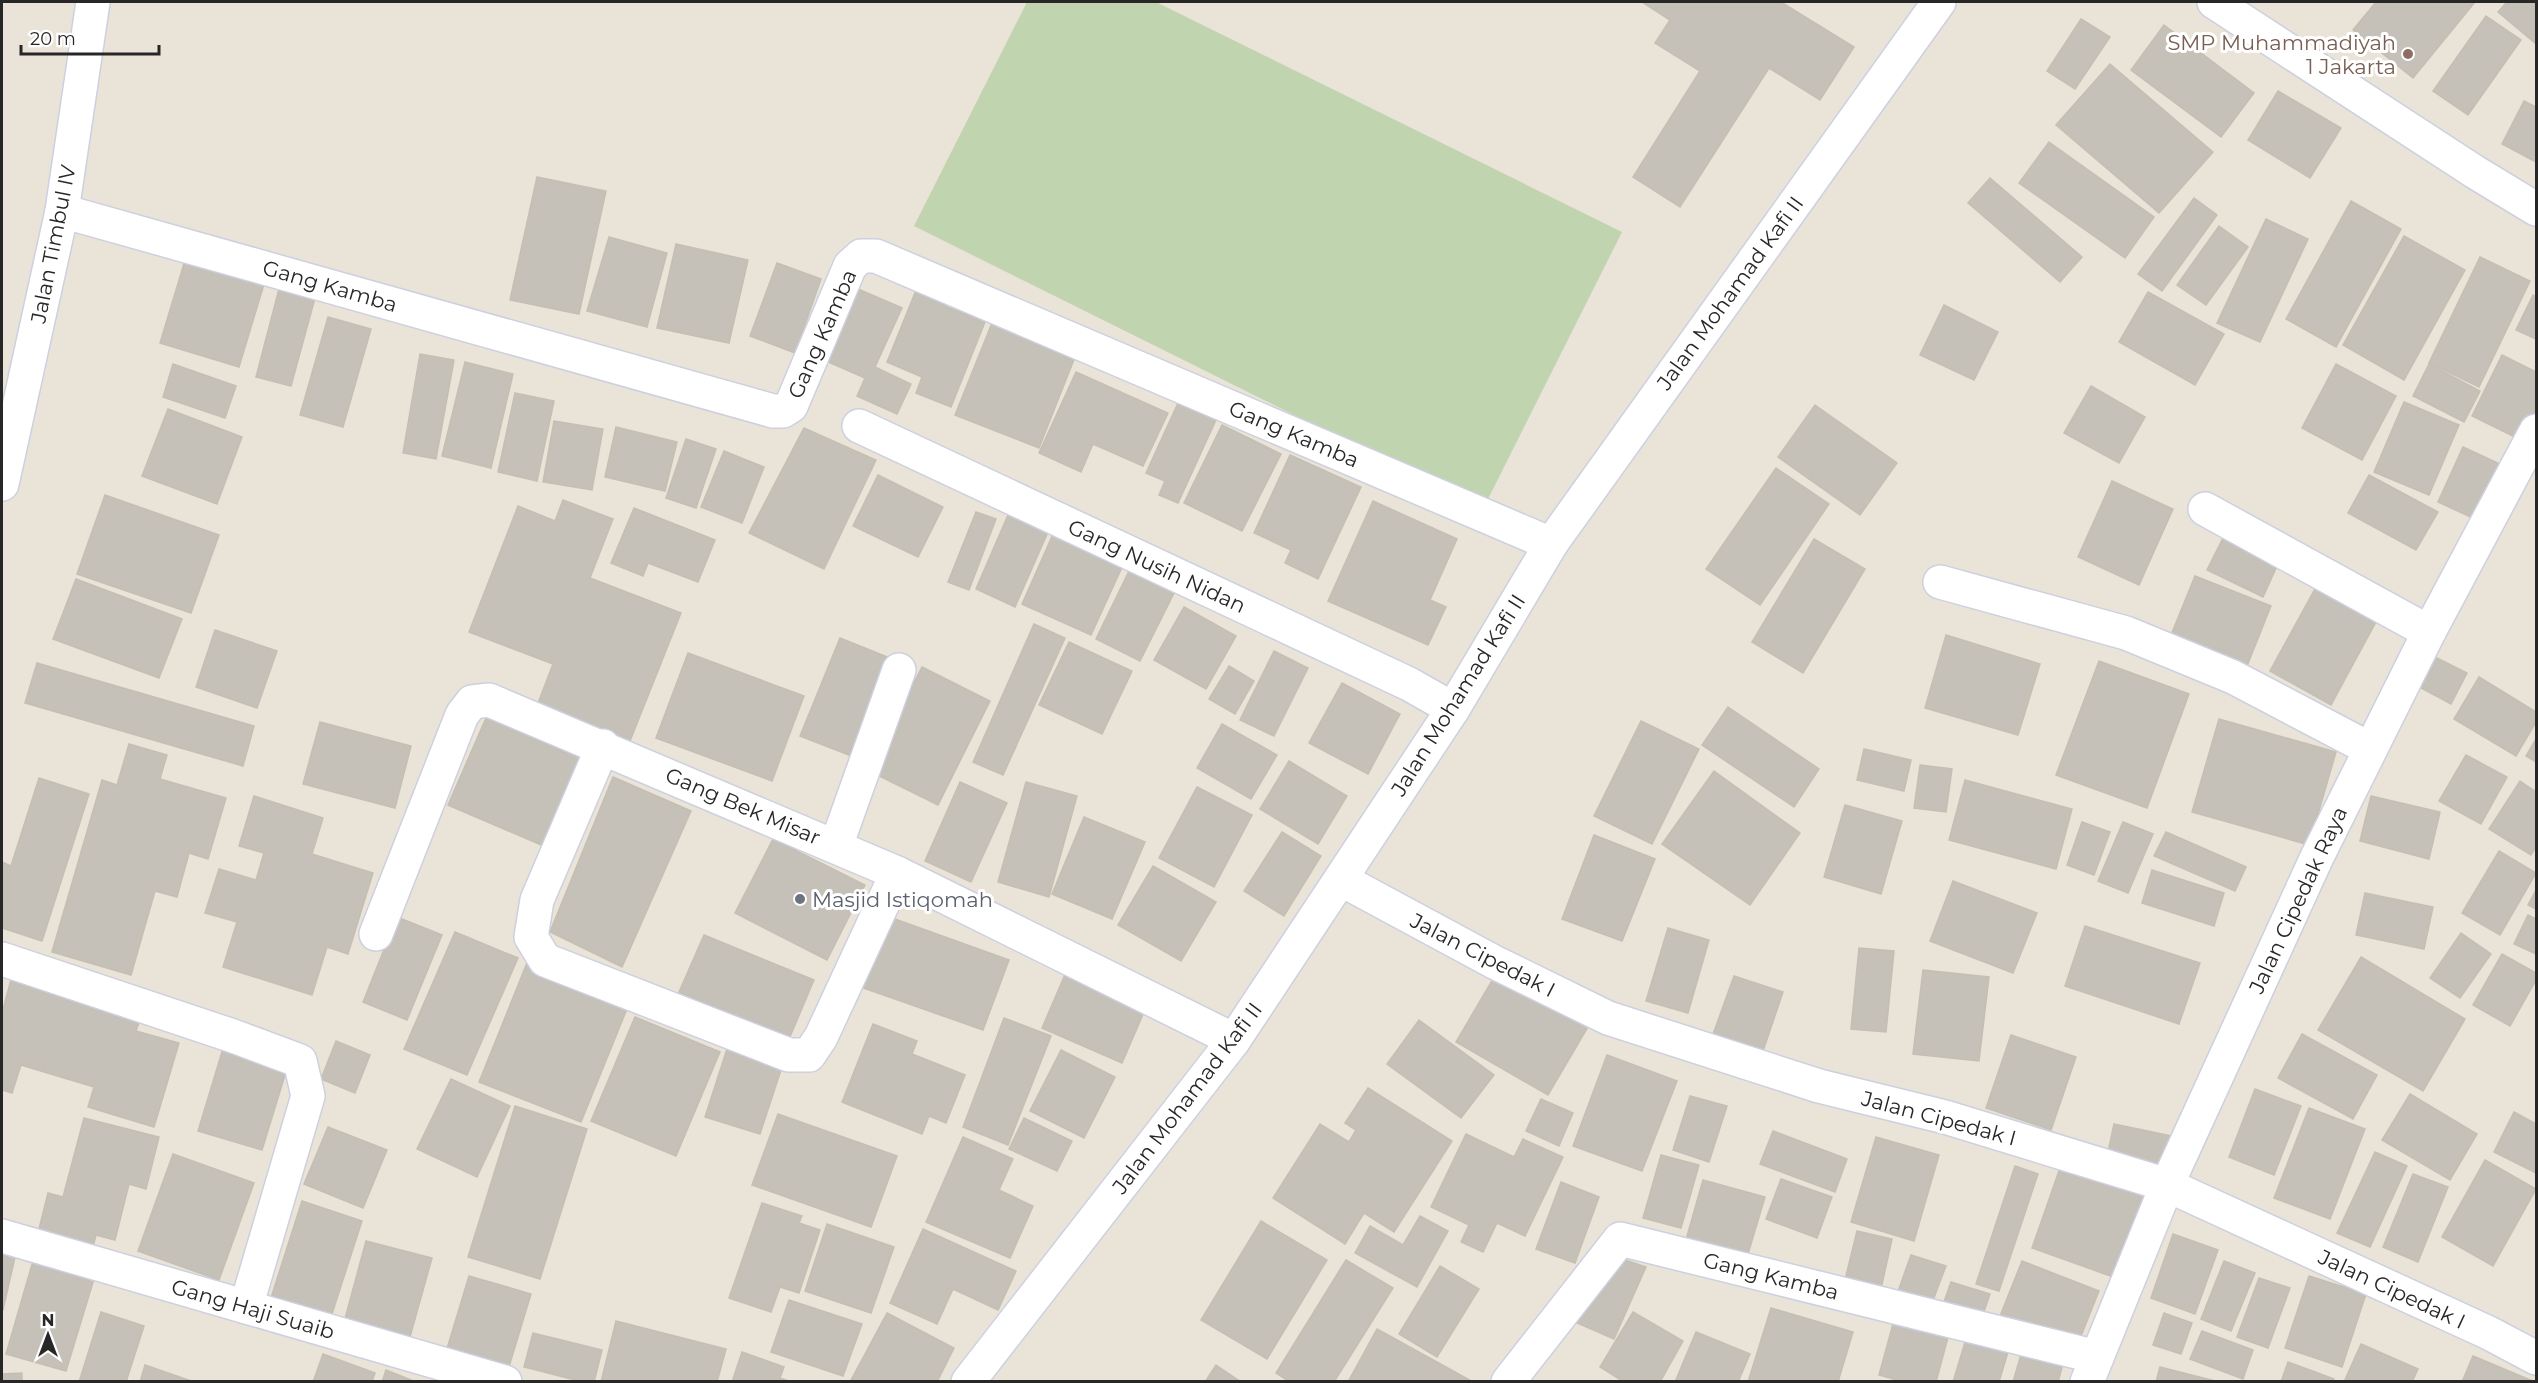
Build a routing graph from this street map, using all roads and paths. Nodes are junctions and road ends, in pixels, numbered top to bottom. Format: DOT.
graph roads {
  1 [pos="93,2"];
  2 [pos="1938,2"];
  3 [pos="2214,2"];
  4 [pos="2536,209"];
  5 [pos="62,211"];
  6 [pos="859,426"];
  7 [pos="2536,431"];
  8 [pos="2,484"];
  9 [pos="2205,509"];
  10 [pos="1551,544"];
  11 [pos="1940,582"];
  12 [pos="2429,632"];
  13 [pos="899,670"];
  14 [pos="1453,709"];
  15 [pos="603,746"];
  16 [pos="2370,749"];
  17 [pos="836,846"];
  18 [pos="897,873"];
  19 [pos="1352,886"];
  20 [pos="376,934"];
  21 [pos="2,959"];
  22 [pos="1234,1040"];
  23 [pos="2167,1185"];
  24 [pos="2,1236"];
  25 [pos="246,1307"];
  26 [pos="2536,1358"];
  27 [pos="2092,1369"];
  28 [pos="505,1382"];
  29 [pos="968,1382"];
  30 [pos="1508,1382"];
  1 -- 5 [label="street, Jalan Timbul IV"];
  2 -- 10 [label="street, Jalan Mohamad Kafi II"];
  3 -- 4 [label="street"];
  5 -- 8 [label="street, Jalan Timbul IV"];
  5 -- 10 [label="street, Gang Kamba"];
  6 -- 14 [label="street, Gang Nusih Nidan"];
  7 -- 12 [label="street, Jalan Cipedak Raya"];
  9 -- 12 [label="street"];
  10 -- 14 [label="street, Jalan Mohamad Kafi II"];
  11 -- 16 [label="street"];
  12 -- 16 [label="street, Jalan Cipedak Raya"];
  13 -- 17 [label="street"];
  14 -- 19 [label="street, Jalan Mohamad Kafi II"];
  15 -- 17 [label="street, Gang Bek Misar"];
  15 -- 18 [label="street"];
  15 -- 20 [label="street, Gang Bek Misar"];
  16 -- 23 [label="street, Jalan Cipedak Raya"];
  17 -- 18 [label="street, Gang Bek Misar"];
  18 -- 22 [label="street, Gang Bek Misar"];
  19 -- 22 [label="street, Jalan Mohamad Kafi II"];
  19 -- 23 [label="street, Jalan Cipedak I"];
  21 -- 25 [label="street"];
  22 -- 29 [label="street, Jalan Mohamad Kafi II"];
  23 -- 26 [label="street, Jalan Cipedak I"];
  23 -- 27 [label="street, Jalan Cipedak Raya"];
  24 -- 25 [label="street, Gang Haji Suaib"];
  25 -- 28 [label="street, Gang Haji Suaib"];
  27 -- 30 [label="street, Gang Kamba"];
}
